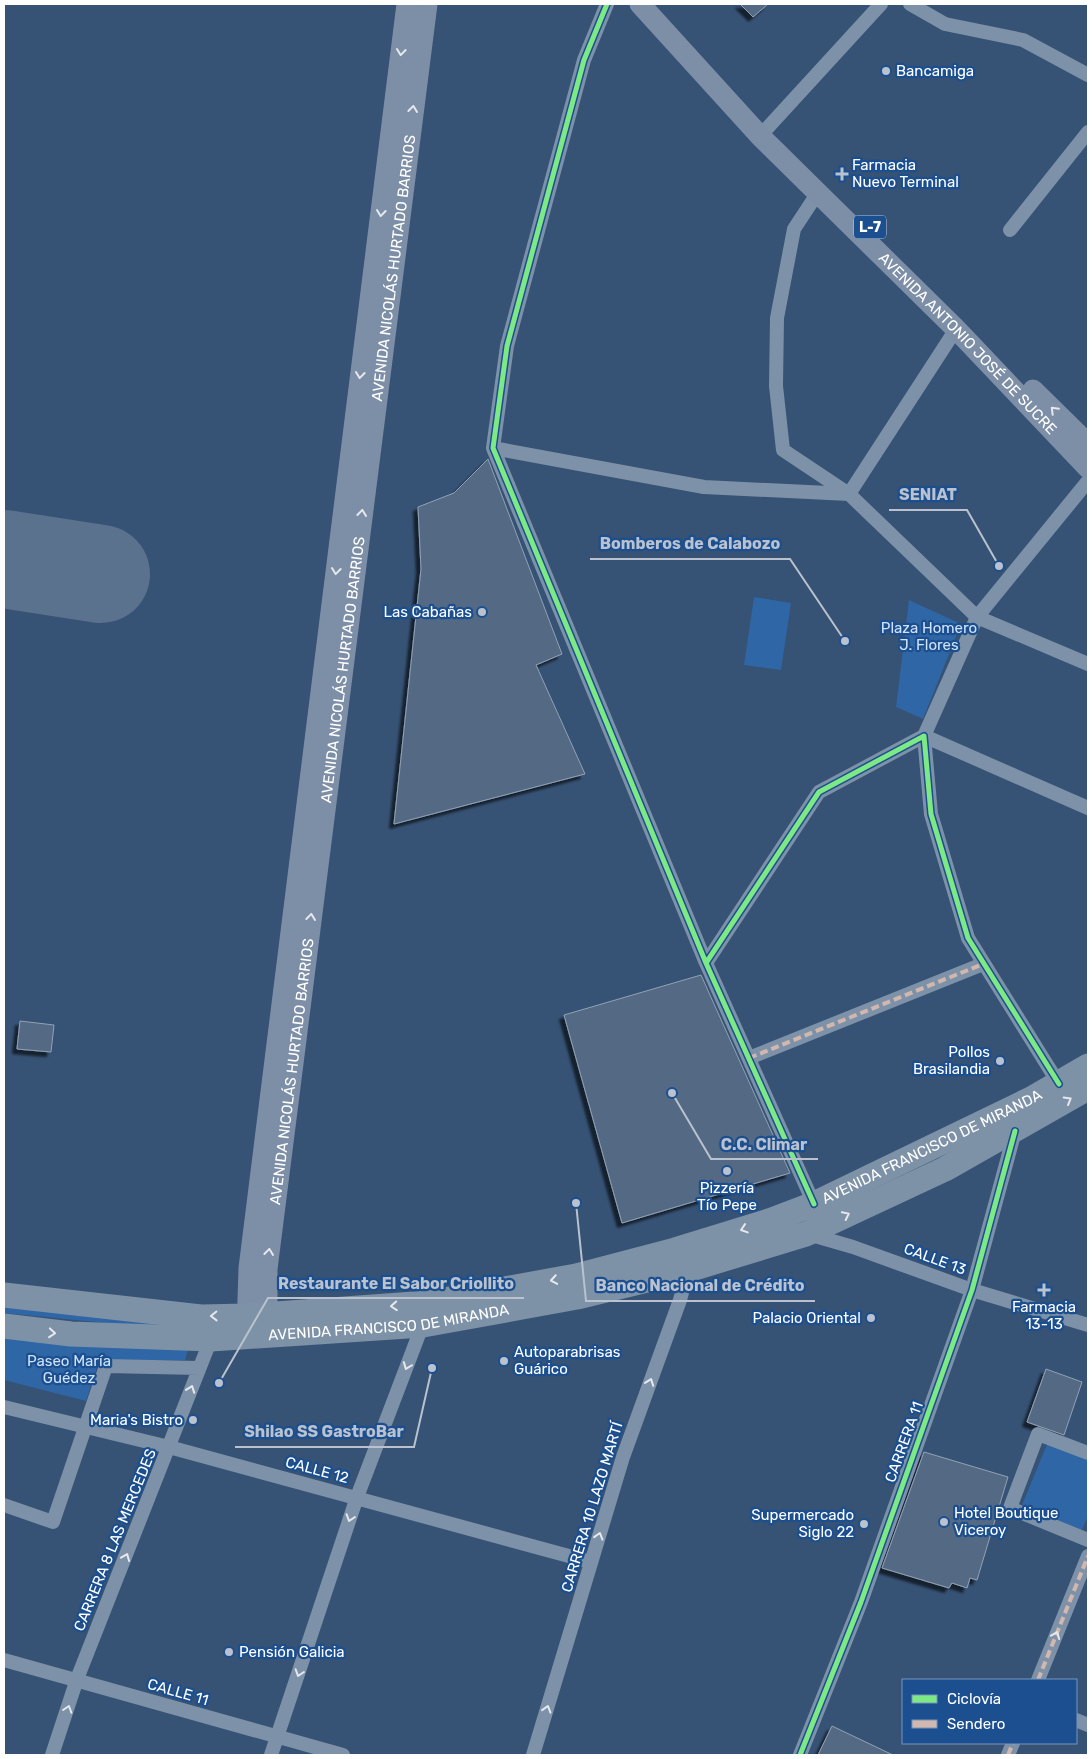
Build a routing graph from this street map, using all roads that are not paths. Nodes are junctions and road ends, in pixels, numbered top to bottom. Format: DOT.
graph roads {
  1 [pos="407,4"];
  2 [pos="426,4"];
  3 [pos="607,4"];
  4 [pos="640,4"];
  5 [pos="656,4"];
  6 [pos="881,4"];
  7 [pos="910,4"];
  8 [pos="1088,75"];
  9 [pos="763,132"];
  10 [pos="1088,132"];
  11 [pos="817,194"];
  12 [pos="1010,230"];
  13 [pos="956,329"];
  14 [pos="1088,444"];
  15 [pos="493,448"];
  16 [pos="1088,468"];
  17 [pos="1088,481"];
  18 [pos="849,494"];
  19 [pos="977,617"];
  20 [pos="1088,664"];
  21 [pos="924,736"];
  22 [pos="1088,808"];
  23 [pos="706,963"];
  24 [pos="983,964"];
  25 [pos="749,1058"];
  26 [pos="1088,1066"];
  27 [pos="1059,1084"];
  28 [pos="1088,1088"];
  29 [pos="1036,1107"];
  30 [pos="1015,1131"];
  31 [pos="814,1204"];
  32 [pos="772,1220"];
  33 [pos="806,1234"];
  34 [pos="688,1270"];
  35 [pos="972,1290"];
  36 [pos="4,1294"];
  37 [pos="425,1314"];
  38 [pos="257,1325"];
  39 [pos="1088,1325"];
  40 [pos="4,1326"];
  41 [pos="211,1338"];
  42 [pos="199,1368"];
  43 [pos="4,1407"];
  44 [pos="87,1428"];
  45 [pos="169,1448"];
  46 [pos="1088,1453"];
  47 [pos="357,1497"];
  48 [pos="4,1505"];
  49 [pos="1088,1540"];
  50 [pos="1088,1556"];
  51 [pos="591,1562"];
  52 [pos="4,1660"];
  53 [pos="77,1679"];
  54 [pos="1038,1679"];
  55 [pos="277,1738"];
  56 [pos="52,1755"];
  57 [pos="271,1755"];
  58 [pos="342,1755"];
  59 [pos="532,1755"];
  60 [pos="800,1755"];
  1 -- 38 [label="main road, AVENIDA NICOLÁS HURTADO BARRIOS, one-way"];
  38 -- 2 [label="main road, AVENIDA NICOLÁS HURTADO BARRIOS, one-way"];
  3 -- 15 [label="street"];
  4 -- 9 [label="main road, AVENIDA ANTONIO JOSÉ DE SUCRE / L-7"];
  5 -- 9 [label="main road, AVENIDA ANTONIO JOSÉ DE SUCRE / L-7"];
  6 -- 9 [label="street"];
  7 -- 8 [label="street"];
  9 -- 11 [label="main road, AVENIDA ANTONIO JOSÉ DE SUCRE / L-7"];
  14 -- 9 [label="main road, AVENIDA ANTONIO JOSÉ DE SUCRE / L-7, one-way"];
  10 -- 12 [label="street"];
  11 -- 13 [label="main road, AVENIDA ANTONIO JOSÉ DE SUCRE / L-7"];
  11 -- 18 [label="street"];
  13 -- 16 [label="main road, AVENIDA ANTONIO JOSÉ DE SUCRE / L-7"];
  13 -- 18 [label="street"];
  15 -- 18 [label="street"];
  15 -- 23 [label="street"];
  17 -- 19 [label="street"];
  18 -- 19 [label="street"];
  19 -- 20 [label="street"];
  19 -- 21 [label="street"];
  21 -- 22 [label="street"];
  21 -- 23 [label="street"];
  21 -- 24 [label="street"];
  23 -- 25 [label="street"];
  24 -- 25 [label="street"];
  24 -- 27 [label="street"];
  25 -- 31 [label="street"];
  26 -- 27 [label="highway, AVENIDA FRANCISCO DE MIRANDA"];
  27 -- 29 [label="highway, AVENIDA FRANCISCO DE MIRANDA"];
  29 -- 28 [label="highway, AVENIDA FRANCISCO DE MIRANDA, one-way"];
  29 -- 30 [label="highway, AVENIDA FRANCISCO DE MIRANDA"];
  29 -- 31 [label="highway, AVENIDA FRANCISCO DE MIRANDA"];
  33 -- 30 [label="highway, AVENIDA FRANCISCO DE MIRANDA, one-way"];
  30 -- 35 [label="street, CARRERA 11"];
  31 -- 32 [label="highway, AVENIDA FRANCISCO DE MIRANDA"];
  32 -- 33 [label="street, CALLE 13"];
  32 -- 37 [label="highway, AVENIDA FRANCISCO DE MIRANDA, one-way"];
  33 -- 34 [label="highway, AVENIDA FRANCISCO DE MIRANDA"];
  33 -- 35 [label="street, CALLE 13"];
  34 -- 37 [label="highway, AVENIDA FRANCISCO DE MIRANDA"];
  51 -- 34 [label="street, CARRERA 10 LAZO MARTÍ, one-way"];
  35 -- 39 [label="street, CALLE 13"];
  35 -- 60 [label="street, CARRERA 11"];
  38 -- 36 [label="highway, AVENIDA FRANCISCO DE MIRANDA, one-way"];
  37 -- 38 [label="highway, AVENIDA FRANCISCO DE MIRANDA"];
  37 -- 47 [label="street, one-way"];
  38 -- 41 [label="highway, AVENIDA FRANCISCO DE MIRANDA"];
  40 -- 41 [label="highway, AVENIDA FRANCISCO DE MIRANDA, one-way"];
  41 -- 42 [label="street, CARRERA 8 LAS MERCEDES"];
  42 -- 44 [label="street"];
  45 -- 42 [label="street, CARRERA 8 LAS MERCEDES, one-way"];
  43 -- 44 [label="street, CALLE 12"];
  44 -- 45 [label="street, CALLE 12"];
  44 -- 48 [label="street"];
  45 -- 47 [label="street, CALLE 12"];
  53 -- 45 [label="street, CARRERA 8 LAS MERCEDES, one-way"];
  46 -- 49 [label="street"];
  47 -- 51 [label="street, CALLE 12"];
  47 -- 55 [label="street, one-way"];
  54 -- 50 [label="street, one-way"];
  59 -- 51 [label="street, CARRERA 10 LAZO MARTÍ, one-way"];
  52 -- 53 [label="street, CALLE 11"];
  53 -- 55 [label="street, CALLE 11"];
  56 -- 53 [label="street, CARRERA 8 LAS MERCEDES, one-way"];
  55 -- 57 [label="street"];
  55 -- 58 [label="street, CALLE 11"];
}
